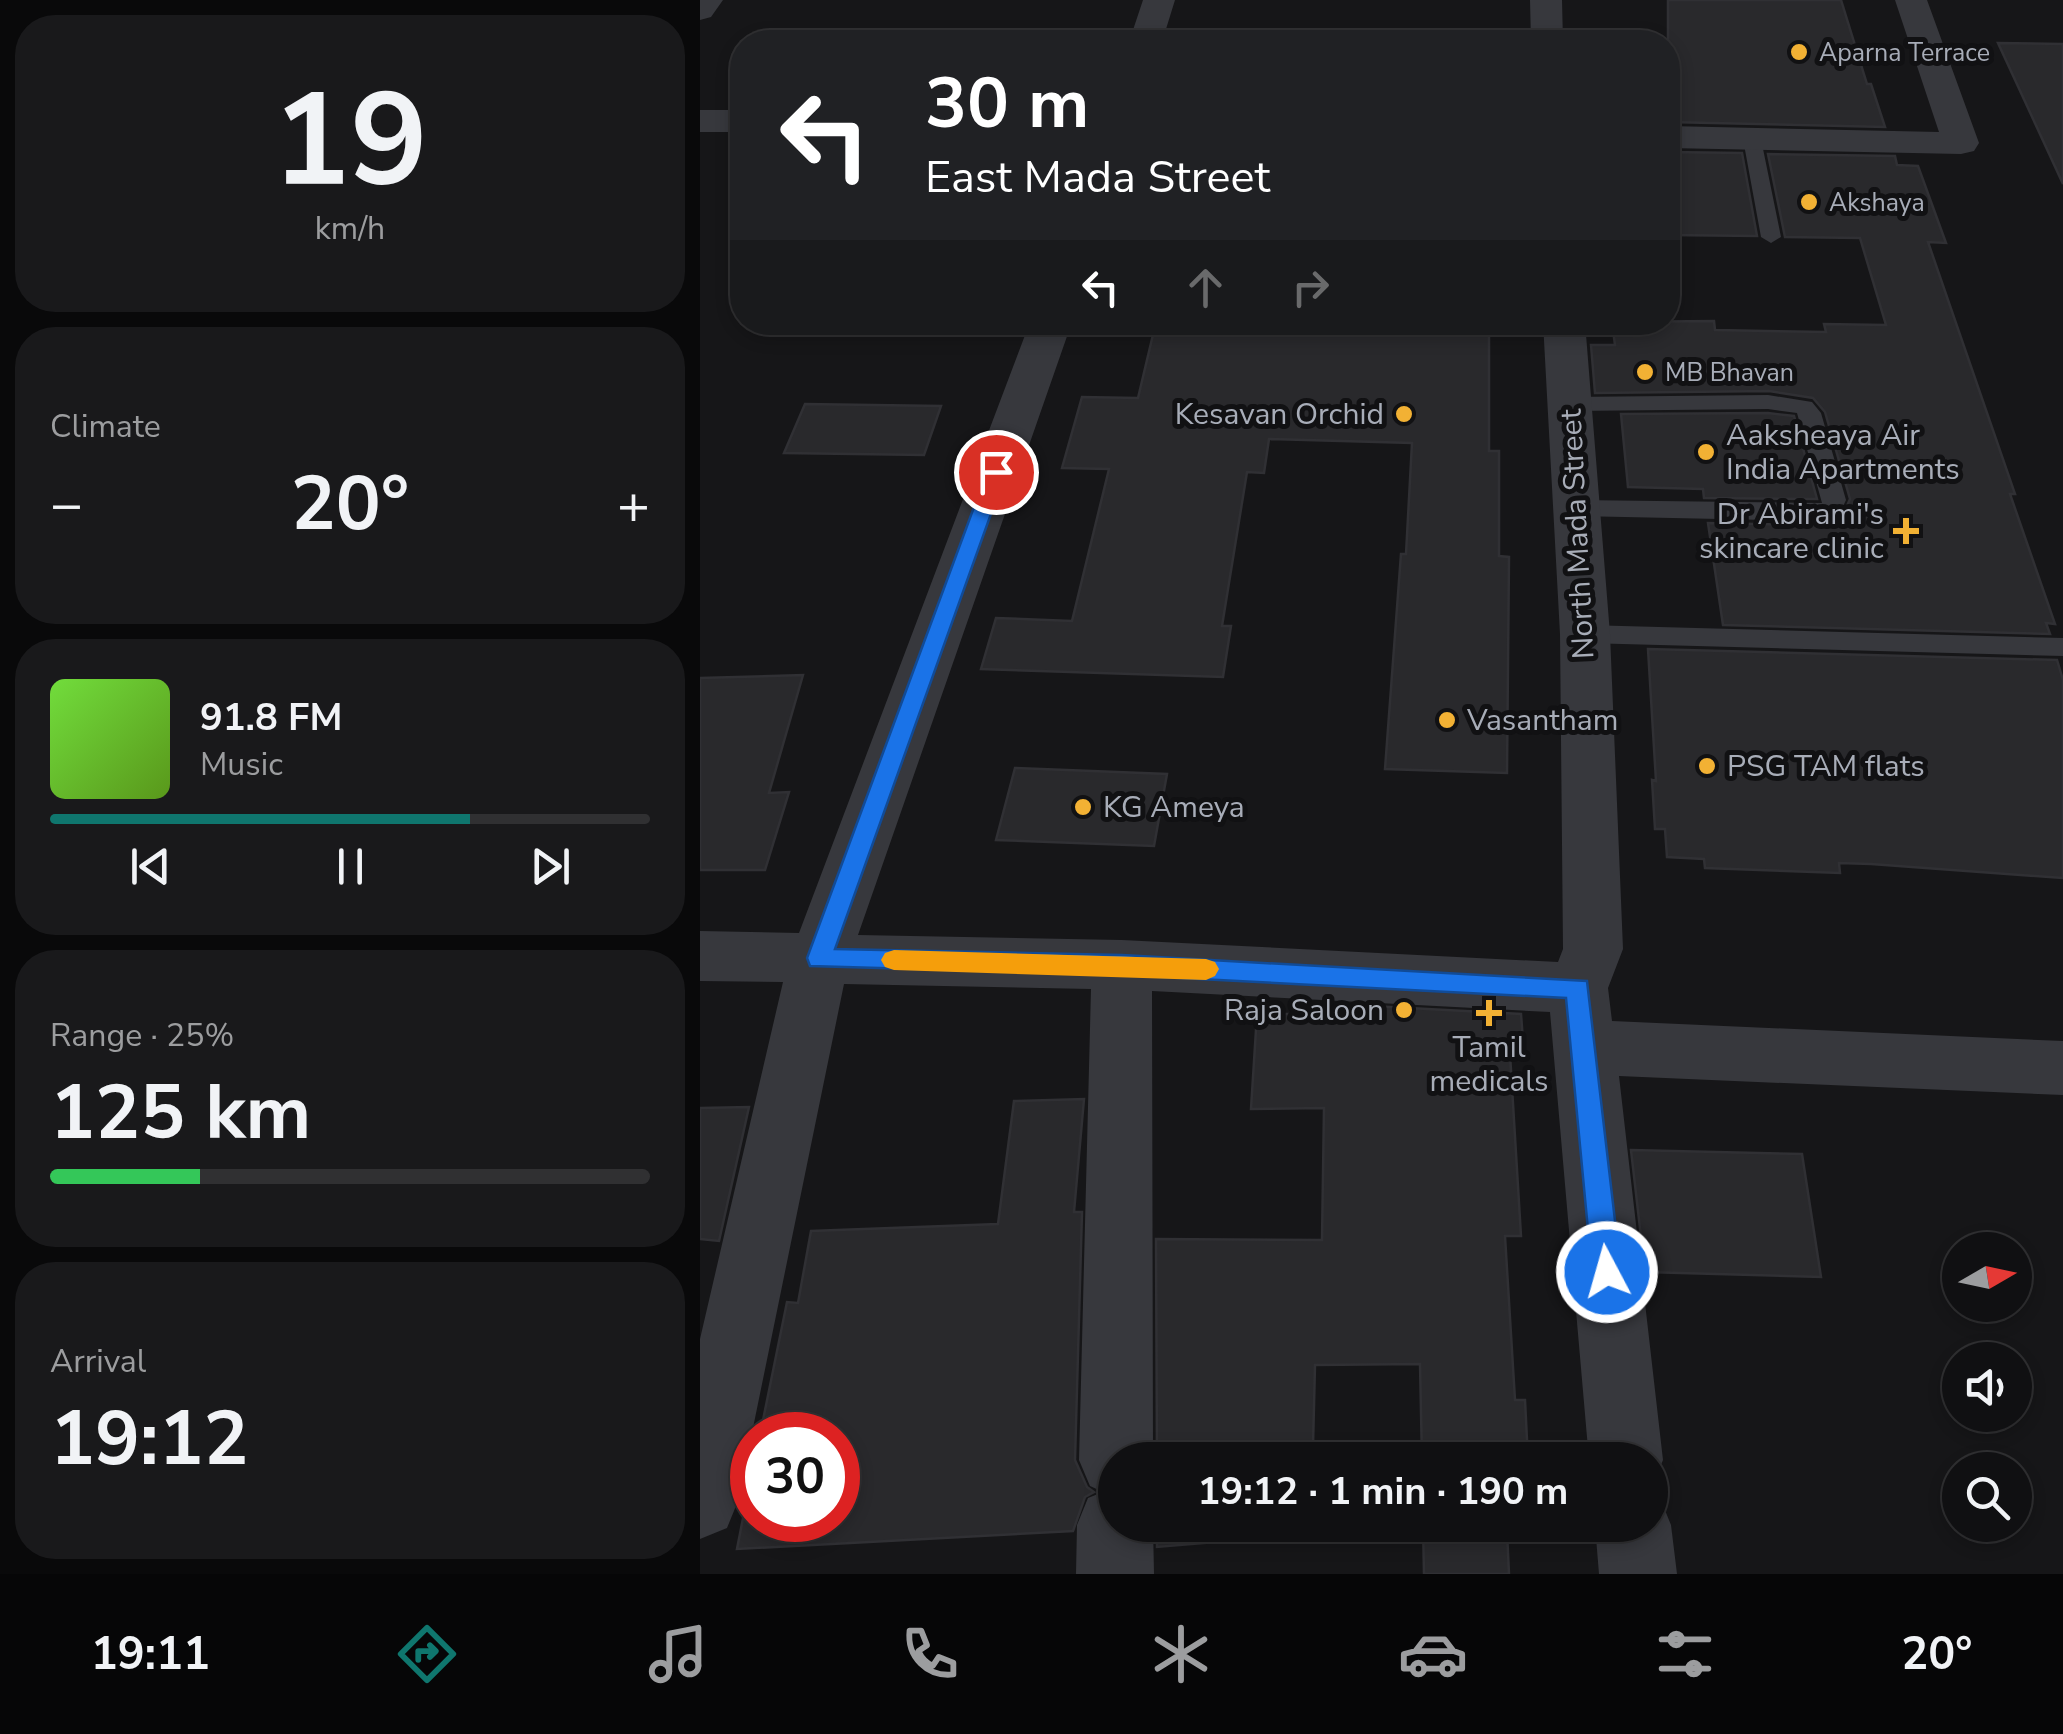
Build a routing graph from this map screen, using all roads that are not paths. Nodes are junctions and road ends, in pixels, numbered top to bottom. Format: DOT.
graph roads {
  1 [pos="707,0"];
  2 [pos="1159,0"];
  3 [pos="1546,0"];
  4 [pos="1911,0"];
  5 [pos="700,10"];
  6 [pos="1150,30"];
  7 [pos="1547,30"];
  8 [pos="700,120"];
  9 [pos="730,121"];
  10 [pos="1680,138"];
  11 [pos="1752,139"];
  12 [pos="1771,237"];
  13 [pos="1046,335"];
  14 [pos="1565,335"];
  15 [pos="1570,404"];
  16 [pos="1576,508"];
  17 [pos="1584,634"];
  18 [pos="2063,647"];
  19 [pos="700,956"];
  20 [pos="819,958"];
  21 [pos="1122,965"];
  22 [pos="1581,1017"];
  23 [pos="2063,1068"];
  24 [pos="1116,1442"];
  25 [pos="1624,1442"];
  26 [pos="700,1500"];
  27 [pos="1115,1542"];
  28 [pos="1635,1542"];
  29 [pos="1114,1574"];
  30 [pos="1638,1574"];
  1 -- 5 [label="street"];
  2 -- 6 [label="street"];
  3 -- 7 [label="street"];
  4 -- 11 [label="street"];
  8 -- 9 [label="street"];
  10 -- 11 [label="street"];
  11 -- 12 [label="lane"];
  13 -- 20 [label="street"];
  14 -- 15 [label="street, North Mada Street"];
  15 -- 16 [label="street, North Mada Street"];
  15 -- 16 [label="lane"];
  16 -- 17 [label="street, North Mada Street"];
  17 -- 18 [label="lane"];
  17 -- 22 [label="street, North Mada Street"];
  19 -- 20 [label="street"];
  20 -- 21 [label="street"];
  20 -- 26 [label="street"];
  21 -- 22 [label="street"];
  21 -- 24 [label="street"];
  22 -- 23 [label="street"];
  22 -- 25 [label="street, North Mada Street"];
  27 -- 29 [label="street"];
  28 -- 30 [label="street"];
}
